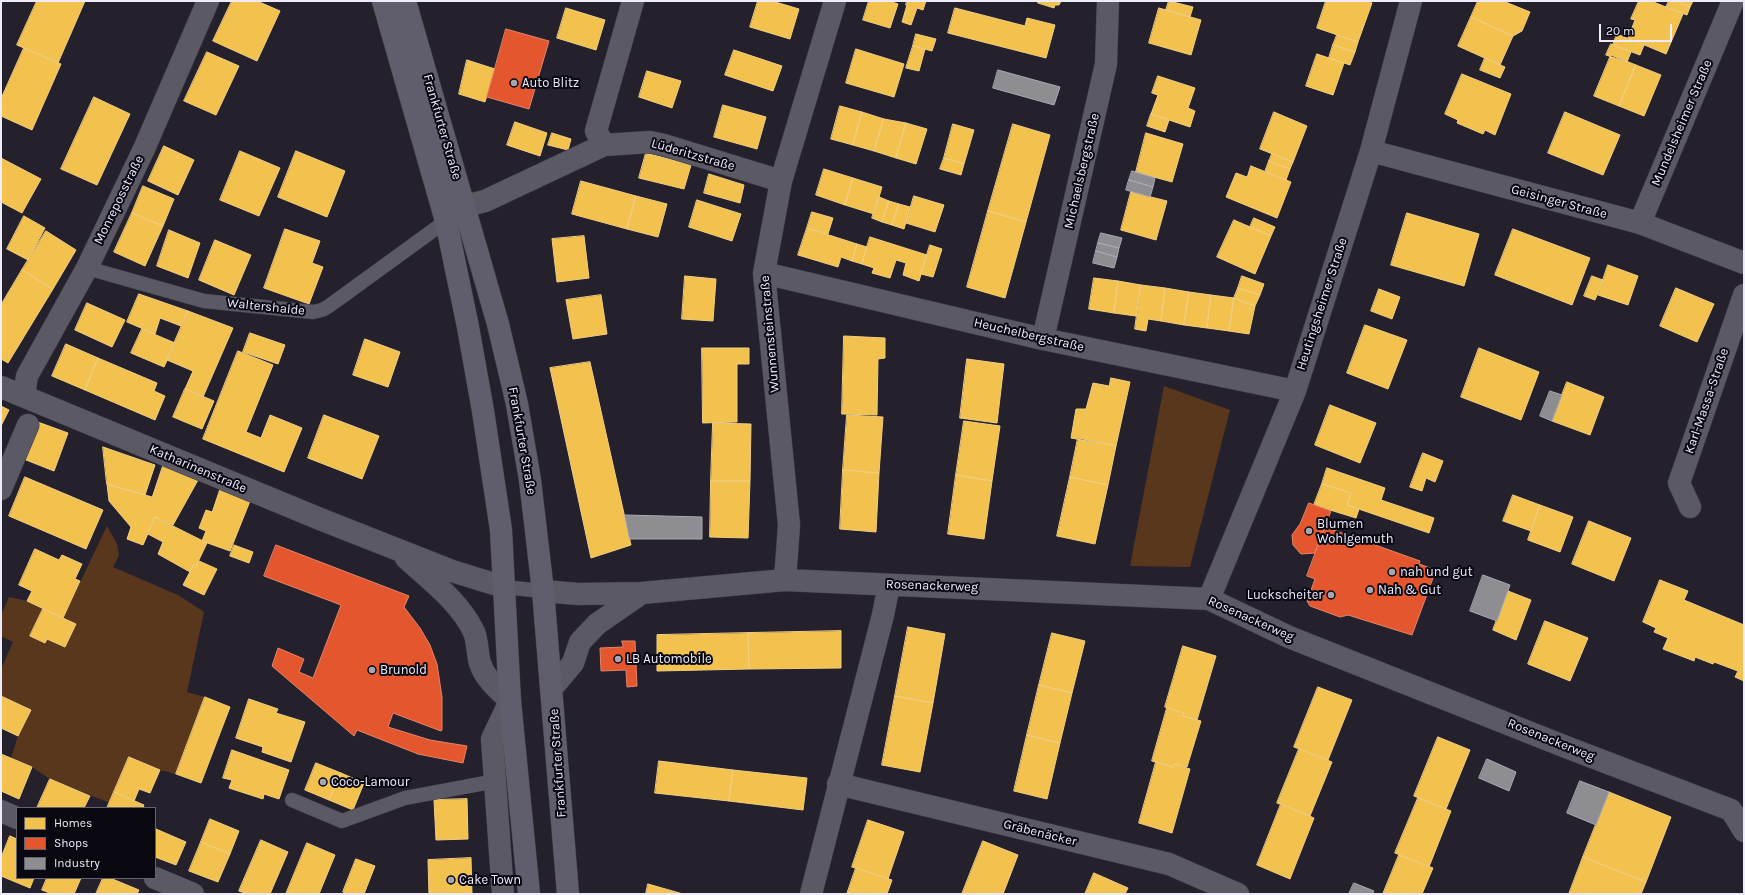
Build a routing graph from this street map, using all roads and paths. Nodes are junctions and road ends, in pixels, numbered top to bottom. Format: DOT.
graph roads {
  1 [pos="208,1"];
  2 [pos="383,1"];
  3 [pos="405,1"];
  4 [pos="632,1"];
  5 [pos="835,1"];
  6 [pos="1108,1"];
  7 [pos="1411,1"];
  8 [pos="1733,1"];
  9 [pos="604,145"];
  10 [pos="1371,151"];
  11 [pos="781,181"];
  12 [pos="466,206"];
  13 [pos="446,221"];
  14 [pos="1640,223"];
  15 [pos="1744,263"];
  16 [pos="87,268"];
  17 [pos="764,273"];
  18 [pos="1744,295"];
  19 [pos="1043,339"];
  20 [pos="1,387"];
  21 [pos="1295,391"];
  22 [pos="24,396"];
  23 [pos="28,425"];
  24 [pos="1,489"];
  25 [pos="1690,507"];
  26 [pos="396,549"];
  27 [pos="785,580"];
  28 [pos="889,585"];
  29 [pos="504,587"];
  30 [pos="543,591"];
  31 [pos="642,593"];
  32 [pos="1209,598"];
  33 [pos="552,688"];
  34 [pos="510,700"];
  35 [pos="496,781"];
  36 [pos="838,784"];
  37 [pos="292,800"];
  38 [pos="1,811"];
  39 [pos="16,818"];
  40 [pos="1744,832"];
  41 [pos="156,878"];
  42 [pos="193,894"];
  43 [pos="503,894"];
  44 [pos="528,894"];
  45 [pos="568,894"];
  46 [pos="811,894"];
  47 [pos="1238,894"];
  1 -- 16 [label="street, Monreposstraße"];
  2 -- 13 [label="main road, Frankfurter Straße"];
  3 -- 12 [label="main road, Frankfurter Straße"];
  4 -- 9 [label="street"];
  5 -- 11 [label="street, Wunnensteinstraße"];
  6 -- 19 [label="street, Michaelsbergstraße"];
  7 -- 10 [label="street, Heutingsheimer Straße"];
  8 -- 14 [label="street, Mundelsheimer Straße"];
  9 -- 11 [label="street, Lüderitzstraße"];
  9 -- 12 [label="street, Lüderitzstraße"];
  10 -- 14 [label="street, Geisinger Straße"];
  10 -- 21 [label="street, Heutingsheimer Straße"];
  11 -- 17 [label="street, Wunnensteinstraße"];
  12 -- 30 [label="main road, Frankfurter Straße"];
  13 -- 16 [label="lane, Waltershalde"];
  13 -- 29 [label="main road, Frankfurter Straße"];
  14 -- 15 [label="street, Geisinger Straße"];
  16 -- 22 [label="street, Monreposstraße"];
  17 -- 19 [label="street, Heuchelbergstraße"];
  17 -- 27 [label="street, Wunnensteinstraße"];
  18 -- 25 [label="street, Karl-Massa-Straße"];
  19 -- 21 [label="street, Heuchelbergstraße"];
  20 -- 22 [label="street, Katharinenstraße"];
  21 -- 32 [label="street, Heutingsheimer Straße"];
  22 -- 26 [label="street, Katharinenstraße"];
  23 -- 24 [label="street"];
  26 -- 29 [label="street, Katharinenstraße"];
  26 -- 34 [label="street, Katharinenstraße"];
  27 -- 28 [label="street, Rosenackerweg"];
  27 -- 31 [label="street, Rosenackerweg"];
  28 -- 32 [label="street, Rosenackerweg"];
  28 -- 36 [label="street"];
  29 -- 30 [label="lane"];
  29 -- 34 [label="main road, Frankfurter Straße"];
  30 -- 31 [label="street, Rosenackerweg"];
  30 -- 33 [label="main road, Frankfurter Straße"];
  31 -- 33 [label="street, Rosenackerweg"];
  32 -- 40 [label="street, Rosenackerweg"];
  33 -- 45 [label="main road, Frankfurter Straße"];
  34 -- 35 [label="street, Frankfurter Straße"];
  34 -- 44 [label="main road, Frankfurter Straße"];
  35 -- 37 [label="lane"];
  35 -- 43 [label="street, Frankfurter Straße"];
  36 -- 46 [label="street"];
  36 -- 47 [label="street, Gräbenäcker"];
  38 -- 39 [label="street"];
  41 -- 42 [label="street"];
}
